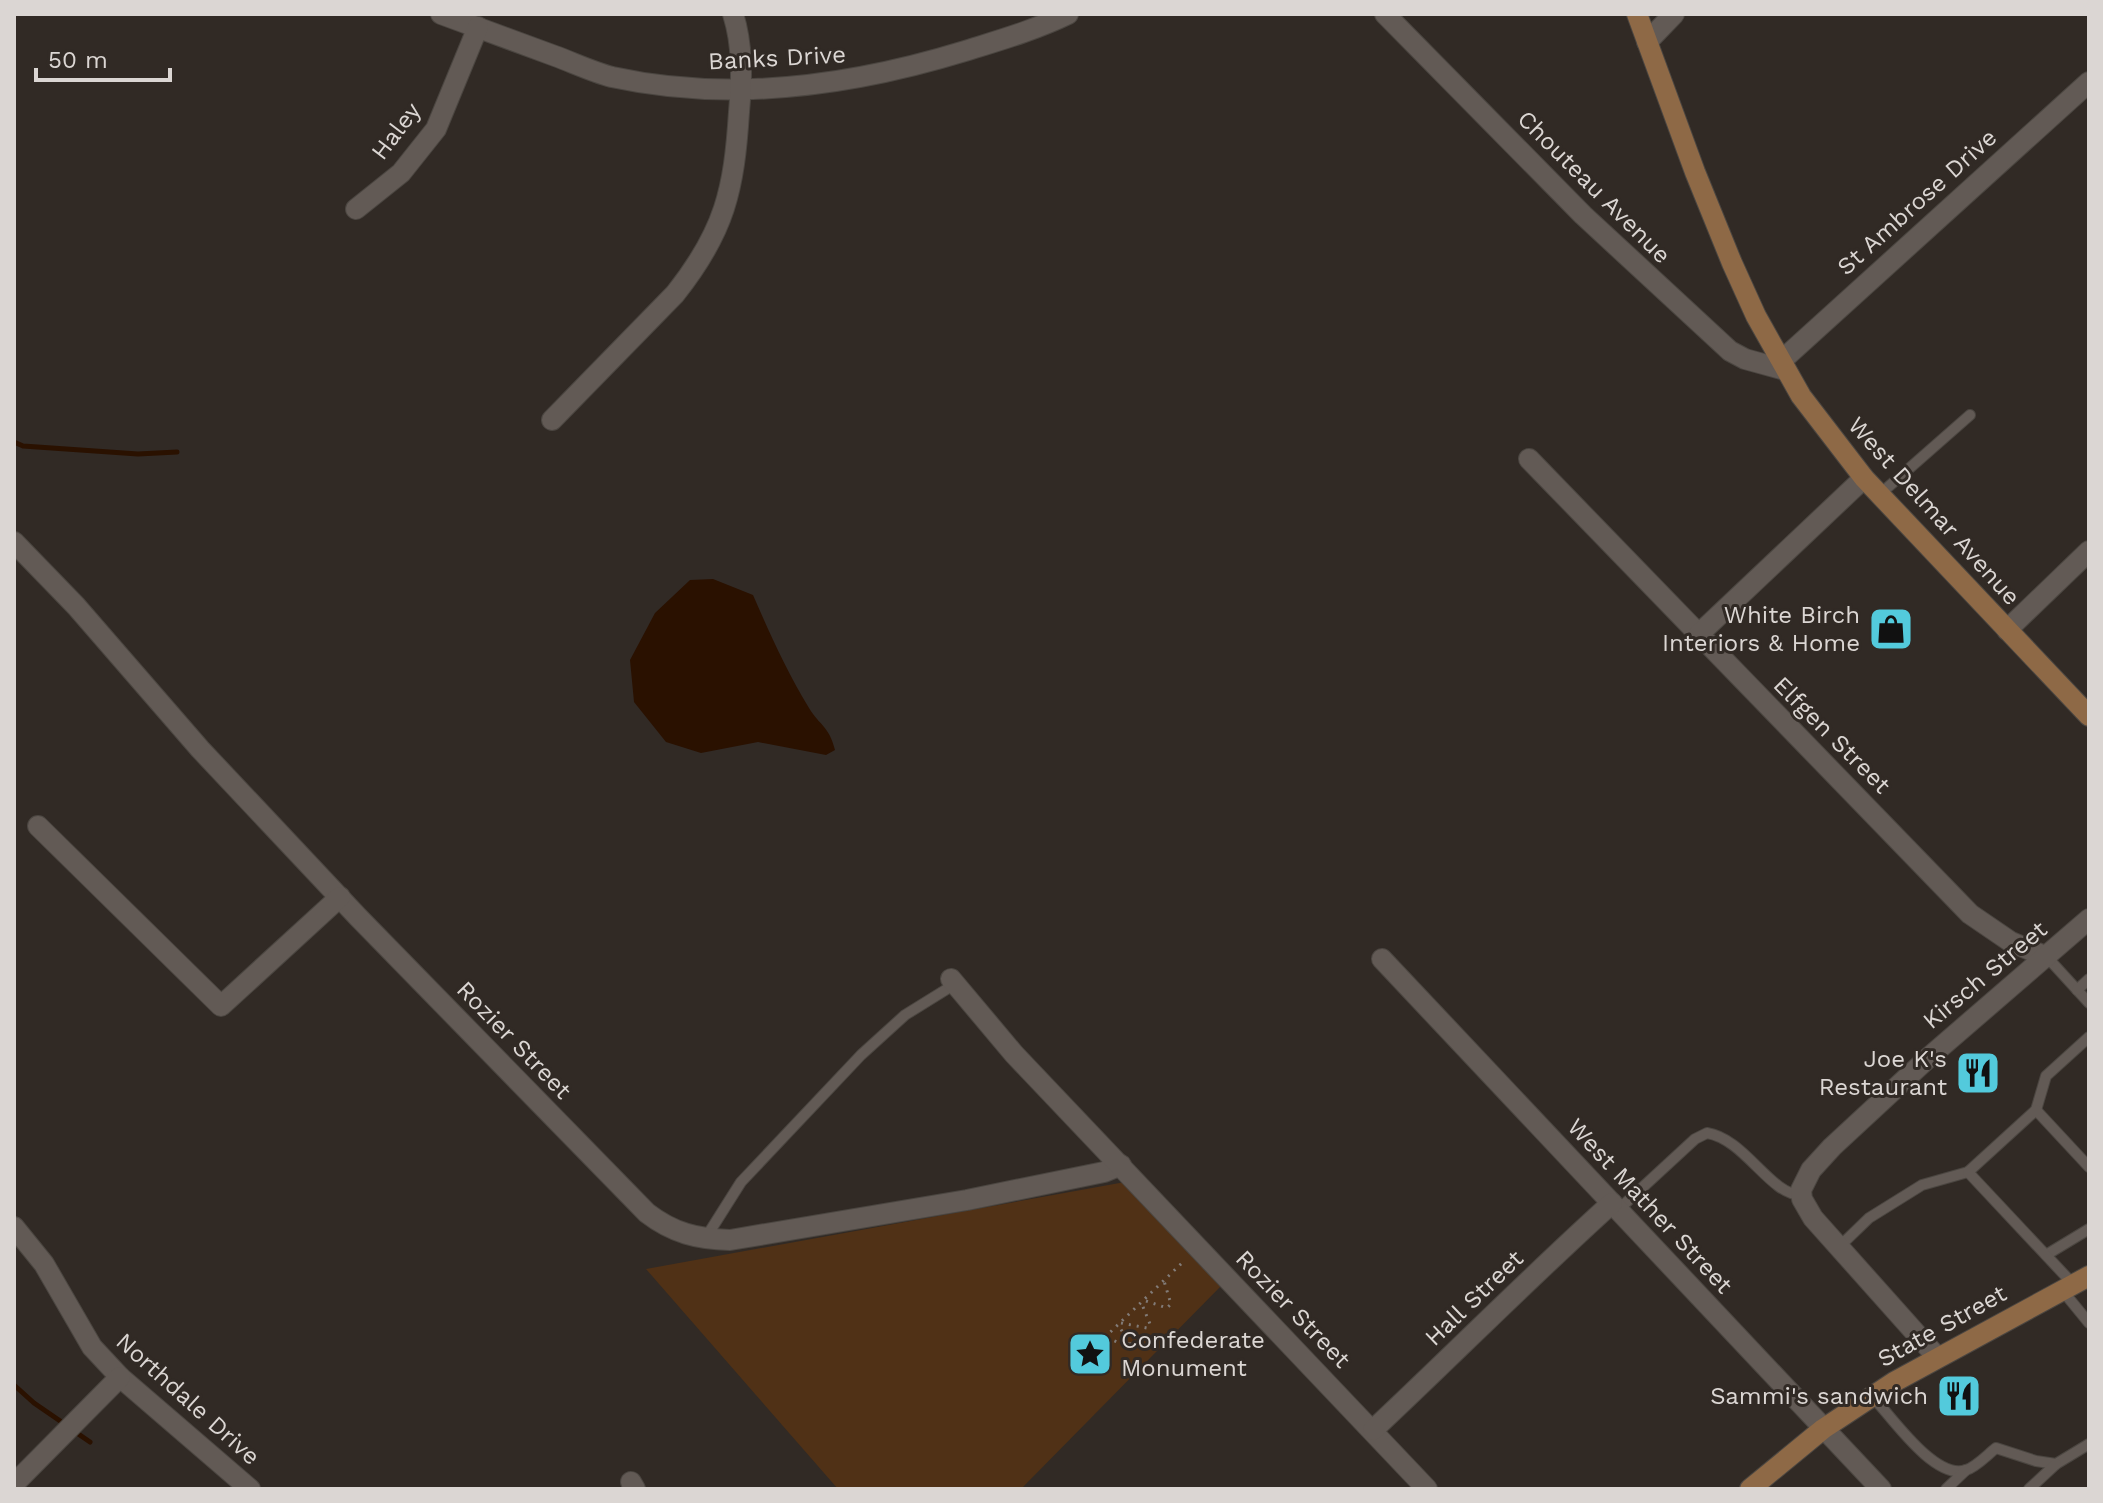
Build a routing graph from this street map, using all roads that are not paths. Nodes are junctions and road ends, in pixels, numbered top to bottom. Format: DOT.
graph roads {
  1 [pos="441,14"];
  2 [pos="733,14"];
  3 [pos="1068,14"];
  4 [pos="1385,14"];
  5 [pos="1637,14"];
  6 [pos="1674,14"];
  7 [pos="478,27"];
  8 [pos="1647,42"];
  9 [pos="2086,89"];
  10 [pos="741,90"];
  11 [pos="356,209"];
  12 [pos="1782,366"];
  13 [pos="1970,415"];
  14 [pos="552,420"];
  15 [pos="1529,459"];
  16 [pos="1864,478"];
  17 [pos="1879,495"];
  18 [pos="14,542"];
  19 [pos="2089,551"];
  20 [pos="2007,630"];
  21 [pos="1699,634"];
  22 [pos="2089,716"];
  23 [pos="38,826"];
  24 [pos="340,897"];
  25 [pos="2089,919"];
  26 [pos="2047,957"];
  27 [pos="1382,959"];
  28 [pos="2089,979"];
  29 [pos="953,982"];
  30 [pos="2077,990"];
  31 [pos="2089,1003"];
  32 [pos="2089,1037"];
  33 [pos="2036,1110"];
  34 [pos="1121,1165"];
  35 [pos="2089,1167"];
  36 [pos="1968,1172"];
  37 [pos="1802,1195"];
  38 [pos="1615,1206"];
  39 [pos="14,1227"];
  40 [pos="2089,1229"];
  41 [pos="705,1239"];
  42 [pos="1839,1247"];
  43 [pos="2046,1255"];
  44 [pos="2075,1284"];
  45 [pos="2089,1323"];
  46 [pos="1937,1357"];
  47 [pos="120,1377"];
  48 [pos="1872,1396"];
  49 [pos="1823,1429"];
  50 [pos="1373,1430"];
  51 [pos="2089,1444"];
  52 [pos="2056,1464"];
  53 [pos="1966,1470"];
  54 [pos="14,1484"];
  55 [pos="250,1489"];
  56 [pos="1427,1489"];
  57 [pos="1750,1489"];
  58 [pos="1881,1489"];
  59 [pos="1946,1489"];
  60 [pos="2029,1489"];
  1 -- 7 [label="street, Banks Drive"];
  2 -- 10 [label="street"];
  3 -- 10 [label="street, Banks Drive"];
  4 -- 12 [label="street, Chouteau Avenue"];
  5 -- 8 [label="street, West Delmar Avenue"];
  6 -- 8 [label="street"];
  7 -- 10 [label="street, Banks Drive"];
  7 -- 11 [label="street, Haley"];
  8 -- 12 [label="street, West Delmar Avenue"];
  9 -- 12 [label="street, St Ambrose Drive"];
  10 -- 14 [label="street"];
  12 -- 16 [label="street, West Delmar Avenue"];
  13 -- 17 [label="lane"];
  15 -- 21 [label="street, Elfgen Street"];
  16 -- 17 [label="street, West Delmar Avenue"];
  16 -- 21 [label="street"];
  17 -- 20 [label="street, West Delmar Avenue"];
  18 -- 24 [label="street, Rozier Street"];
  19 -- 20 [label="street"];
  20 -- 22 [label="street, West Delmar Avenue"];
  21 -- 26 [label="street, Elfgen Street"];
  23 -- 24 [label="street"];
  24 -- 41 [label="street, Rozier Street"];
  25 -- 26 [label="street, Kirsch Street"];
  26 -- 30 [label="lane"];
  26 -- 37 [label="street, Kirsch Street"];
  27 -- 38 [label="street, West Mather Street"];
  28 -- 30 [label="lane"];
  29 -- 34 [label="street, Rozier Street"];
  29 -- 41 [label="lane"];
  30 -- 31 [label="lane"];
  32 -- 33 [label="lane"];
  33 -- 35 [label="lane"];
  33 -- 36 [label="lane"];
  34 -- 41 [label="street, Rozier Street"];
  34 -- 50 [label="street, Rozier Street"];
  36 -- 42 [label="lane"];
  36 -- 43 [label="lane"];
  37 -- 38 [label="lane"];
  37 -- 42 [label="street"];
  38 -- 49 [label="street, West Mather Street"];
  38 -- 50 [label="street, Hall Street"];
  39 -- 47 [label="street, Northdale Drive"];
  40 -- 43 [label="lane"];
  42 -- 46 [label="street"];
  43 -- 44 [label="lane"];
  44 -- 45 [label="lane"];
  44 -- 46 [label="street, State Street"];
  46 -- 48 [label="street, State Street"];
  47 -- 54 [label="street"];
  47 -- 55 [label="street, Northdale Drive"];
  48 -- 49 [label="street, State Street"];
  48 -- 53 [label="lane"];
  49 -- 57 [label="street, State Street"];
  49 -- 58 [label="street, West Mather Street"];
  50 -- 56 [label="street, Rozier Street"];
  51 -- 52 [label="lane"];
  52 -- 53 [label="lane"];
  52 -- 60 [label="lane"];
  53 -- 59 [label="lane"];
}
